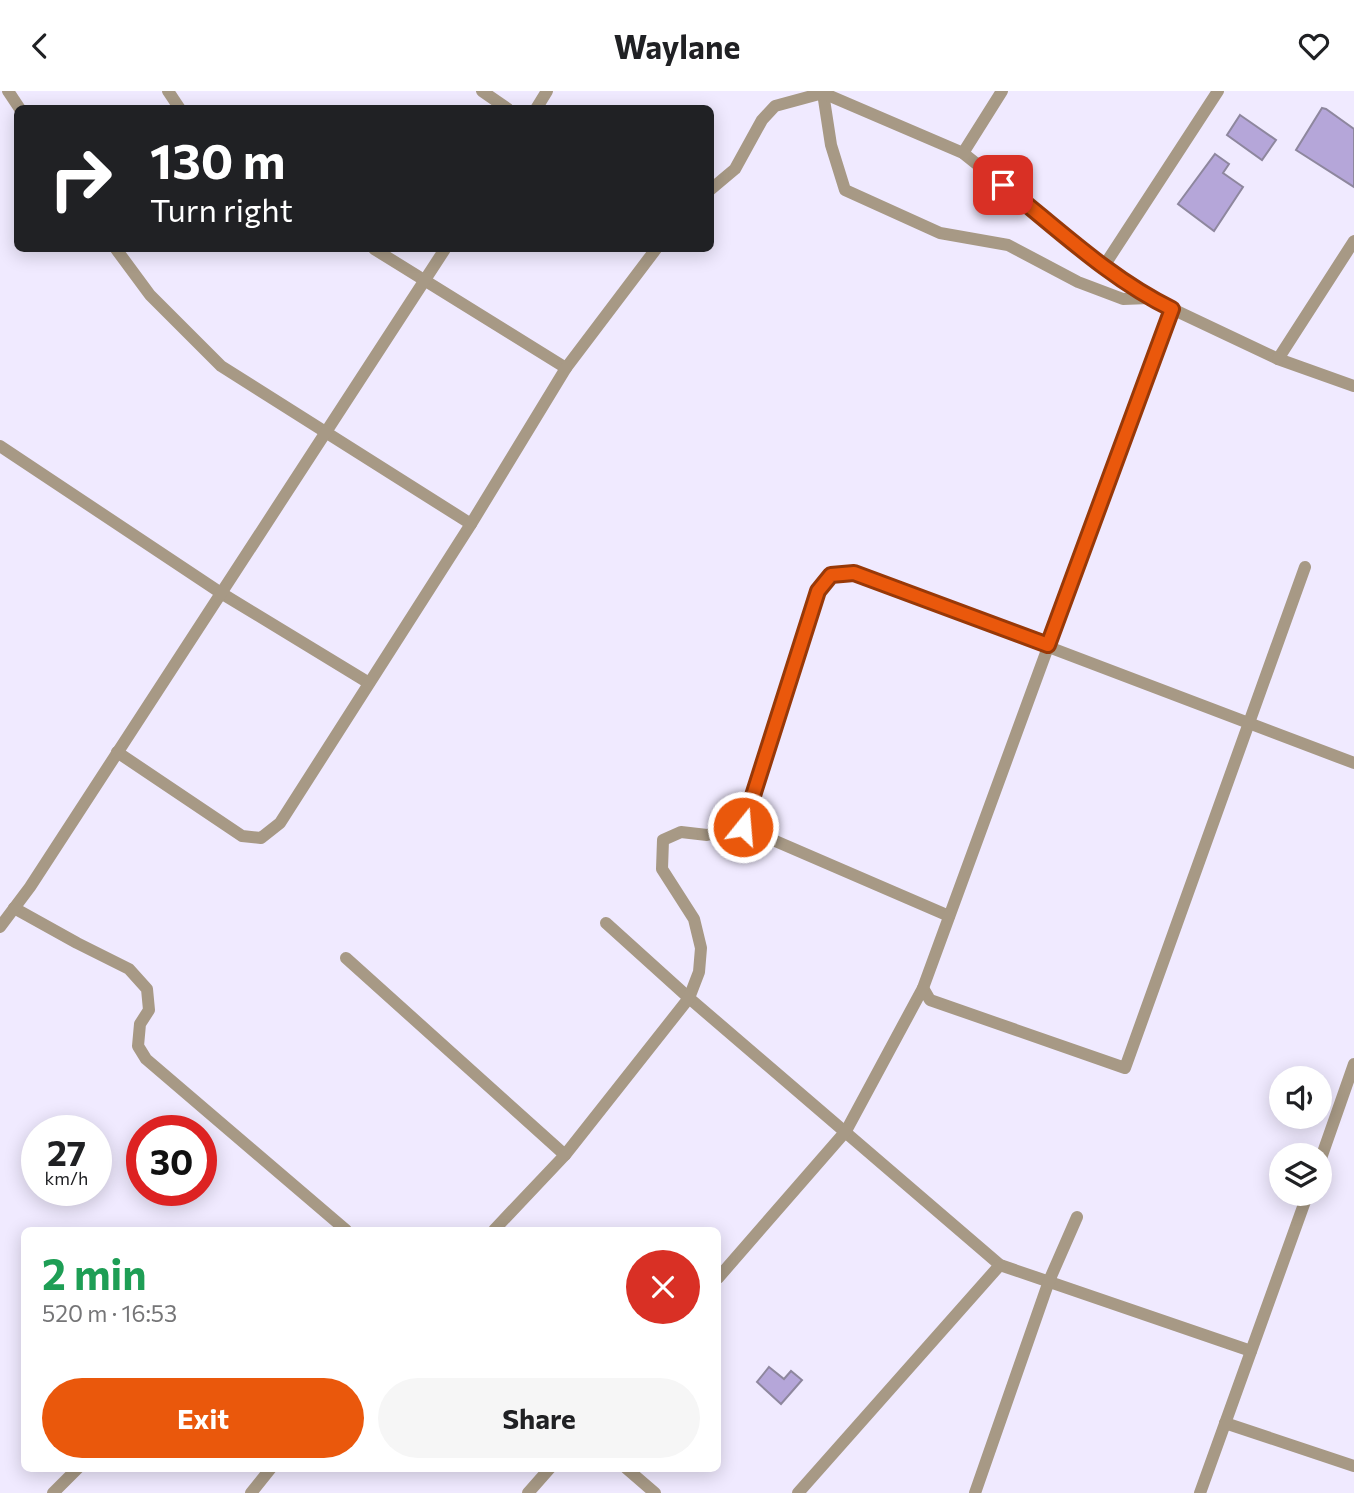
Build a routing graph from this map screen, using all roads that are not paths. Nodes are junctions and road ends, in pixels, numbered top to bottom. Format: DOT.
graph roads {
  1 [pos="482,91"];
  2 [pos="1002,91"];
  3 [pos="1217,91"];
  4 [pos="822,93"];
  5 [pos="503,105"];
  6 [pos="963,153"];
  7 [pos="714,187"];
  8 [pos="1354,241"];
  9 [pos="118,252"];
  10 [pos="379,252"];
  11 [pos="443,252"];
  12 [pos="654,252"];
  13 [pos="1104,266"];
  14 [pos="425,279"];
  15 [pos="1149,298"];
  16 [pos="1172,309"];
  17 [pos="1278,359"];
  18 [pos="566,368"];
  19 [pos="1354,386"];
  20 [pos="326,432"];
  21 [pos="0,446"];
  22 [pos="471,524"];
  23 [pos="1304,567"];
  24 [pos="221,593"];
  25 [pos="1048,645"];
  26 [pos="369,683"];
  27 [pos="1248,722"];
  28 [pos="117,753"];
  29 [pos="1354,763"];
  30 [pos="743,827"];
  31 [pos="15,908"];
  32 [pos="949,916"];
  33 [pos="606,923"];
  34 [pos="0,927"];
  35 [pos="346,957"];
  36 [pos="923,988"];
  37 [pos="688,998"];
  38 [pos="1354,1064"];
  39 [pos="846,1131"];
  40 [pos="1326,1143"];
  41 [pos="565,1155"];
  42 [pos="1303,1206"];
  43 [pos="1077,1217"];
  44 [pos="342,1227"];
  45 [pos="497,1227"];
  46 [pos="1000,1265"];
  47 [pos="721,1275"];
  48 [pos="1049,1282"];
  49 [pos="1251,1351"];
  50 [pos="1225,1423"];
  51 [pos="1354,1467"];
  52 [pos="74,1472"];
  53 [pos="268,1472"];
  54 [pos="546,1472"];
  55 [pos="631,1472"];
  56 [pos="53,1493"];
  57 [pos="251,1493"];
  58 [pos="528,1493"];
  59 [pos="655,1493"];
  60 [pos="798,1493"];
  61 [pos="975,1493"];
  62 [pos="1200,1493"];
  1 -- 5 [label="street"];
  2 -- 6 [label="street"];
  3 -- 13 [label="street"];
  4 -- 6 [label="street"];
  4 -- 7 [label="street"];
  4 -- 15 [label="street"];
  6 -- 13 [label="street"];
  8 -- 17 [label="street"];
  9 -- 20 [label="street"];
  10 -- 14 [label="street"];
  11 -- 14 [label="street"];
  12 -- 18 [label="street"];
  13 -- 15 [label="street"];
  14 -- 18 [label="street"];
  14 -- 20 [label="street"];
  15 -- 16 [label="street"];
  16 -- 17 [label="street"];
  16 -- 25 [label="street"];
  17 -- 19 [label="street"];
  18 -- 22 [label="street"];
  20 -- 22 [label="street"];
  20 -- 24 [label="street"];
  21 -- 24 [label="street"];
  22 -- 26 [label="street"];
  23 -- 27 [label="street"];
  24 -- 26 [label="street"];
  24 -- 28 [label="street"];
  25 -- 27 [label="street"];
  25 -- 30 [label="street"];
  25 -- 32 [label="street"];
  26 -- 28 [label="street"];
  27 -- 29 [label="street"];
  27 -- 36 [label="street"];
  28 -- 31 [label="street"];
  30 -- 32 [label="street"];
  30 -- 37 [label="street"];
  31 -- 34 [label="street"];
  31 -- 44 [label="street"];
  32 -- 36 [label="street"];
  33 -- 37 [label="street"];
  35 -- 41 [label="street"];
  36 -- 39 [label="street"];
  37 -- 39 [label="street"];
  37 -- 41 [label="street"];
  38 -- 40 [label="street"];
  39 -- 46 [label="street"];
  39 -- 47 [label="street"];
  41 -- 45 [label="street"];
  42 -- 49 [label="street"];
  43 -- 48 [label="street"];
  46 -- 48 [label="street"];
  46 -- 60 [label="street"];
  48 -- 49 [label="street"];
  48 -- 61 [label="street"];
  49 -- 50 [label="street"];
  50 -- 51 [label="street"];
  50 -- 62 [label="street"];
  52 -- 56 [label="street"];
  53 -- 57 [label="street"];
  54 -- 58 [label="street"];
  55 -- 59 [label="street"];
}
